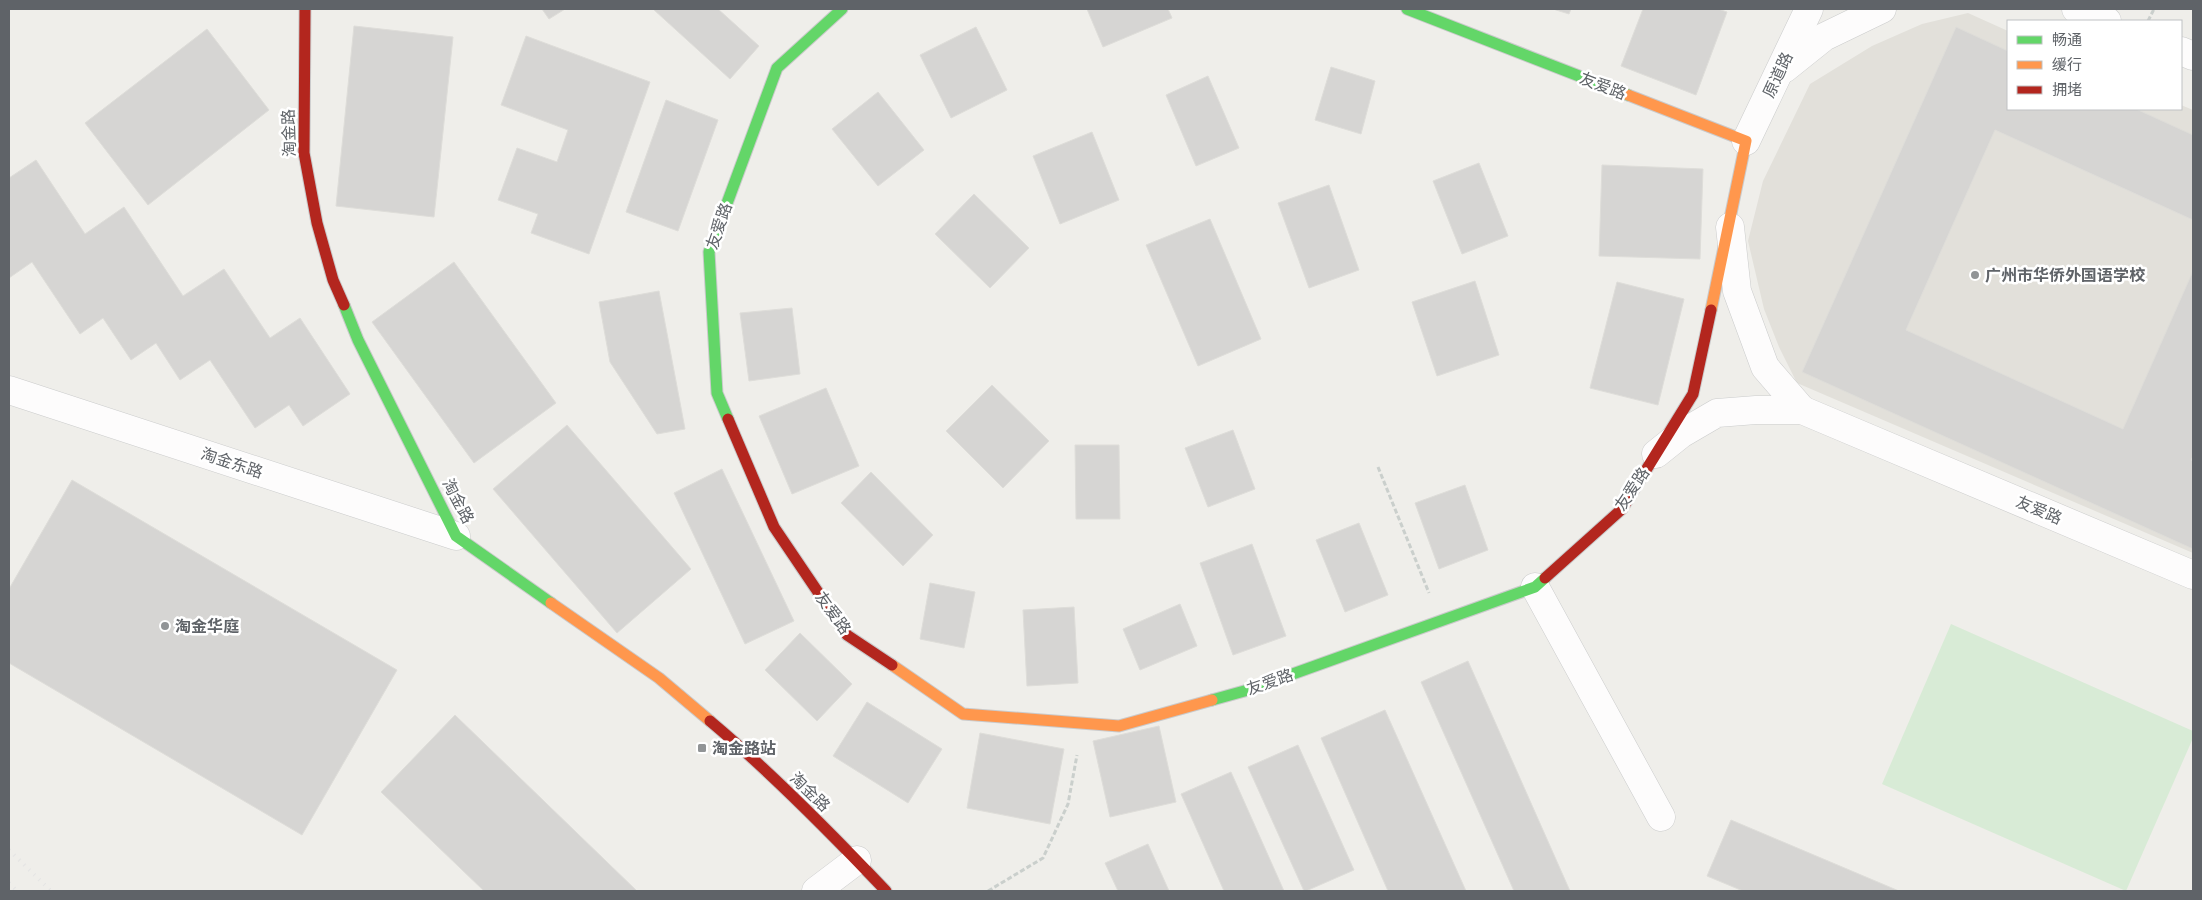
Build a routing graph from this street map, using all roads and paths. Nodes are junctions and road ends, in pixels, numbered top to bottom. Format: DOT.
graph roads {
  1 [pos="305,9"];
  2 [pos="842,9"];
  3 [pos="1407,9"];
  4 [pos="1809,9"];
  5 [pos="1882,9"];
  6 [pos="2076,9"];
  7 [pos="2104,20"];
  8 [pos="1778,73"];
  9 [pos="1746,141"];
  10 [pos="1730,220"];
  11 [pos="9,390"];
  12 [pos="1802,410"];
  13 [pos="1653,457"];
  14 [pos="1378,468"];
  15 [pos="456,536"];
  16 [pos="2193,575"];
  17 [pos="1534,587"];
  18 [pos="1440,621"];
  19 [pos="1082,724"];
  20 [pos="1661,817"];
  21 [pos="857,860"];
  22 [pos="816,891"];
  23 [pos="886,891"];
  24 [pos="988,891"];
  1 -- 15 [label="street, 淘金路"];
  2 -- 19 [label="street, 友爱路"];
  3 -- 9 [label="street, 友爱路"];
  4 -- 8 [label="street, 原道路"];
  5 -- 8 [label="street"];
  6 -- 7 [label="street"];
  8 -- 9 [label="street, 原道路"];
  9 -- 10 [label="street, 友爱路"];
  10 -- 12 [label="street"];
  10 -- 13 [label="street, 友爱路"];
  11 -- 15 [label="street, 淘金东路"];
  12 -- 13 [label="street"];
  12 -- 16 [label="street, 友爱路"];
  13 -- 17 [label="street, 友爱路"];
  14 -- 18 [label="path"];
  15 -- 21 [label="street, 淘金路"];
  17 -- 18 [label="street, 友爱路"];
  17 -- 20 [label="street"];
  18 -- 19 [label="street, 友爱路"];
  19 -- 24 [label="path"];
  21 -- 22 [label="street"];
  21 -- 23 [label="street, 淘金路"];
}
